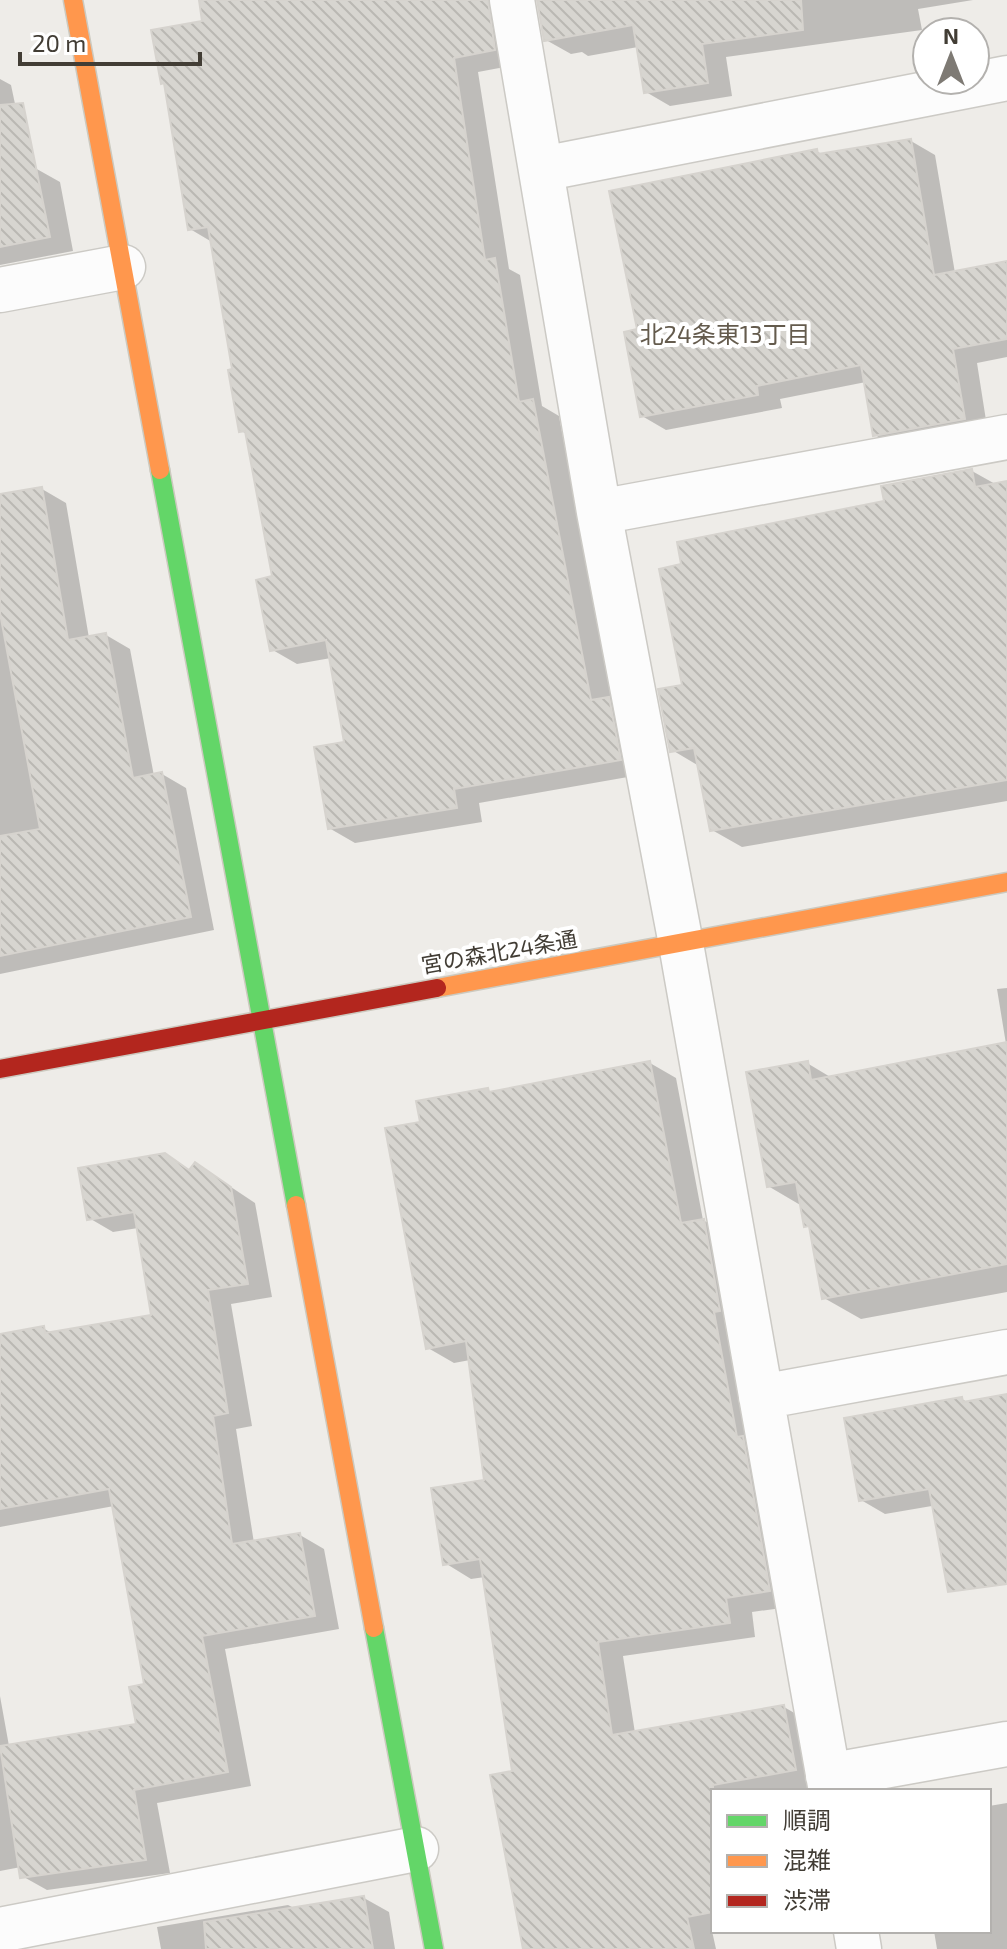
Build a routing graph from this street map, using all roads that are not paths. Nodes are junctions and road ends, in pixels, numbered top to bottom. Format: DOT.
graph roads {
  1 [pos="73,0"];
  2 [pos="512,0"];
  3 [pos="1007,78"];
  4 [pos="542,169"];
  5 [pos="123,267"];
  6 [pos="0,290"];
  7 [pos="1007,437"];
  8 [pos="599,512"];
  9 [pos="1007,882"];
  10 [pos="681,944"];
  11 [pos="263,1021"];
  12 [pos="0,1069"];
  13 [pos="1007,1352"];
  14 [pos="761,1397"];
  15 [pos="1007,1744"];
  16 [pos="830,1784"];
  17 [pos="416,1849"];
  18 [pos="0,1930"];
  19 [pos="434,1949"];
  1 -- 5 [label="street"];
  2 -- 4 [label="street"];
  3 -- 4 [label="street"];
  4 -- 8 [label="street"];
  5 -- 6 [label="street"];
  5 -- 11 [label="street"];
  7 -- 8 [label="street"];
  8 -- 10 [label="street"];
  9 -- 10 [label="street, 宮の森北24条通"];
  10 -- 11 [label="street, 宮の森北24条通"];
  10 -- 14 [label="street"];
  11 -- 12 [label="street, 宮の森北24条通"];
  11 -- 17 [label="street"];
  13 -- 14 [label="street"];
  14 -- 16 [label="street"];
  15 -- 16 [label="street"];
  17 -- 18 [label="street"];
  17 -- 19 [label="street"];
}
